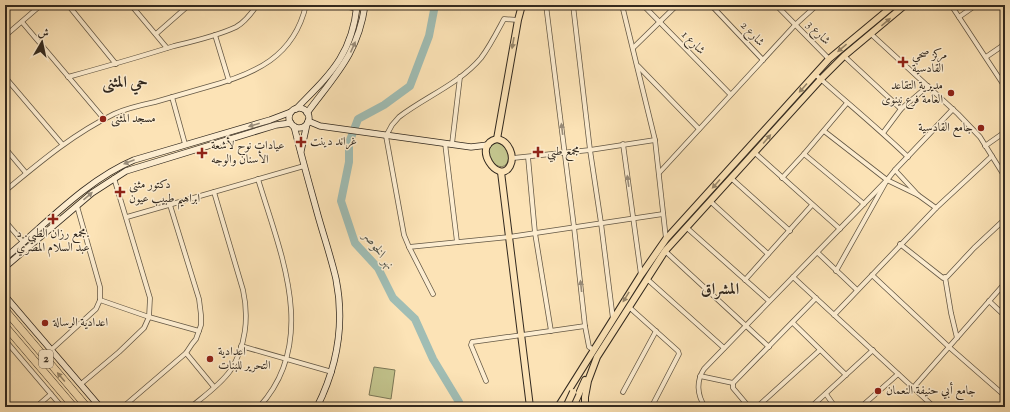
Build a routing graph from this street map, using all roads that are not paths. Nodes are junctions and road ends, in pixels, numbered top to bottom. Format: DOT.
graph roads {
  1 [pos="41,5"];
  2 [pos="68,5"];
  3 [pos="131,5"];
  4 [pos="189,5"];
  5 [pos="257,5"];
  6 [pos="306,5"];
  7 [pos="340,5"];
  8 [pos="365,5"];
  9 [pos="522,5"];
  10 [pos="546,5"];
  11 [pos="573,5"];
  12 [pos="622,5"];
  13 [pos="643,5"];
  14 [pos="677,5"];
  15 [pos="711,5"];
  16 [pos="776,5"];
  17 [pos="817,5"];
  18 [pos="894,5"];
  19 [pos="905,5"];
  20 [pos="951,5"];
  21 [pos="976,5"];
  22 [pos="357,7"];
  23 [pos="959,17"];
  24 [pos="518,20"];
  25 [pos="22,22"];
  26 [pos="659,22"];
  27 [pos="795,25"];
  28 [pos="156,34"];
  29 [pos="871,34"];
  30 [pos="215,35"];
  31 [pos="5,36"];
  32 [pos="1005,44"];
  33 [pos="167,48"];
  34 [pos="633,48"];
  35 [pos="844,56"];
  36 [pos="986,57"];
  37 [pos="828,59"];
  38 [pos="763,60"];
  39 [pos="116,64"];
  40 [pos="637,65"];
  41 [pos="815,74"];
  42 [pos="68,76"];
  43 [pos="5,77"];
  44 [pos="460,77"];
  45 [pos="821,79"];
  46 [pos="229,81"];
  47 [pos="928,86"];
  48 [pos="1005,87"];
  49 [pos="730,94"];
  50 [pos="308,96"];
  51 [pos="172,97"];
  52 [pos="316,102"];
  53 [pos="847,103"];
  54 [pos="901,109"];
  55 [pos="953,109"];
  56 [pos="293,110"];
  57 [pos="307,113"];
  58 [pos="104,119"];
  59 [pos="307,123"];
  60 [pos="292,125"];
  61 [pos="699,129"];
  62 [pos="824,131"];
  63 [pos="1005,132"];
  64 [pos="883,133"];
  65 [pos="385,136"];
  66 [pos="497,139"];
  67 [pos="655,140"];
  68 [pos="445,143"];
  69 [pos="62,144"];
  70 [pos="185,144"];
  71 [pos="452,144"];
  72 [pos="623,144"];
  73 [pos="488,145"];
  74 [pos="985,146"];
  75 [pos="471,147"];
  76 [pos="5,148"];
  77 [pos="590,150"];
  78 [pos="300,151"];
  79 [pos="565,153"];
  80 [pos="755,153"];
  81 [pos="804,154"];
  82 [pos="992,156"];
  83 [pos="487,157"];
  84 [pos="528,157"];
  85 [pos="908,157"];
  86 [pos="512,158"];
  87 [pos="304,166"];
  88 [pos="895,170"];
  89 [pos="501,172"];
  90 [pos="26,173"];
  91 [pos="659,173"];
  92 [pos="1005,177"];
  93 [pos="114,178"];
  94 [pos="731,178"];
  95 [pos="782,178"];
  96 [pos="258,179"];
  97 [pos="887,180"];
  98 [pos="5,190"];
  99 [pos="214,192"];
  100 [pos="918,195"];
  101 [pos="711,202"];
  102 [pos="170,204"];
  103 [pos="864,204"];
  104 [pos="812,205"];
  105 [pos="77,206"];
  106 [pos="936,208"];
  107 [pos="663,214"];
  108 [pos="126,217"];
  109 [pos="633,219"];
  110 [pos="1005,219"];
  111 [pos="5,221"];
  112 [pos="601,223"];
  113 [pos="574,227"];
  114 [pos="687,228"];
  115 [pos="840,229"];
  116 [pos="790,231"];
  117 [pos="535,233"];
  118 [pos="509,237"];
  119 [pos="666,239"];
  120 [pos="23,242"];
  121 [pos="457,242"];
  122 [pos="900,244"];
  123 [pos="409,247"];
  124 [pos="665,251"];
  125 [pos="818,253"];
  126 [pos="768,254"];
  127 [pos="5,258"];
  128 [pos="5,267"];
  129 [pos="836,271"];
  130 [pos="640,274"];
  131 [pos="872,274"];
  132 [pos="793,276"];
  133 [pos="946,278"];
  134 [pos="647,279"];
  135 [pos="745,280"];
  136 [pos="1005,283"];
  137 [pos="857,290"];
  138 [pos="433,294"];
  139 [pos="5,296"];
  140 [pos="816,298"];
  141 [pos="100,300"];
  142 [pos="769,301"];
  143 [pos="989,301"];
  144 [pos="629,307"];
  145 [pos="5,310"];
  146 [pos="834,314"];
  147 [pos="1005,316"];
  148 [pos="150,317"];
  149 [pos="612,319"];
  150 [pos="793,323"];
  151 [pos="745,325"];
  152 [pos="5,326"];
  153 [pos="585,326"];
  154 [pos="199,331"];
  155 [pos="551,331"];
  156 [pos="656,331"];
  157 [pos="521,335"];
  158 [pos="957,338"];
  159 [pos="5,340"];
  160 [pos="241,346"];
  161 [pos="768,347"];
  162 [pos="949,347"];
  163 [pos="724,348"];
  164 [pos="51,350"];
  165 [pos="820,350"];
  166 [pos="873,350"];
  167 [pos="186,352"];
  168 [pos="594,354"];
  169 [pos="286,358"];
  170 [pos="332,372"];
  171 [pos="898,374"];
  172 [pos="846,375"];
  173 [pos="700,376"];
  174 [pos="486,382"];
  175 [pos="733,383"];
  176 [pos="81,384"];
  177 [pos="214,387"];
  178 [pos="913,388"];
  179 [pos="623,392"];
  180 [pos="51,394"];
  181 [pos="575,394"];
  182 [pos="826,394"];
  183 [pos="1005,396"];
  184 [pos="563,399"];
  185 [pos="652,406"];
  186 [pos="932,406"];
  187 [pos="36,407"];
  188 [pos="62,407"];
  189 [pos="74,407"];
  190 [pos="87,407"];
  191 [pos="100,407"];
  192 [pos="123,407"];
  193 [pos="191,407"];
  194 [pos="259,407"];
  195 [pos="317,407"];
  196 [pos="530,407"];
  197 [pos="558,407"];
  198 [pos="567,407"];
  199 [pos="573,407"];
  200 [pos="585,407"];
  201 [pos="705,407"];
  202 [pos="749,407"];
  203 [pos="757,407"];
  204 [pos="811,407"];
  205 [pos="835,407"];
  206 [pos="861,407"];
  1 -- 25 [label="street"];
  2 -- 39 [label="street"];
  3 -- 28 [label="street"];
  4 -- 28 [label="street"];
  5 -- 30 [label="street"];
  6 -- 46 [label="street"];
  7 -- 22 [label="street"];
  52 -- 8 [label="street, one-way"];
  9 -- 24 [label="main road"];
  79 -- 10 [label="street, one-way"];
  11 -- 77 [label="street"];
  12 -- 34 [label="street"];
  13 -- 26 [label="street, شارع 1"];
  14 -- 26 [label="street"];
  15 -- 38 [label="street, شارع 2"];
  16 -- 27 [label="street, شارع 3"];
  17 -- 27 [label="street"];
  18 -- 37 [label="main road, one-way"];
  29 -- 19 [label="main road, one-way"];
  20 -- 23 [label="street"];
  21 -- 23 [label="street"];
  22 -- 50 [label="street"];
  23 -- 36 [label="street"];
  24 -- 44 [label="street"];
  24 -- 66 [label="main road, one-way"];
  25 -- 31 [label="street"];
  25 -- 42 [label="street"];
  26 -- 34 [label="street"];
  26 -- 49 [label="street, شارع 1"];
  27 -- 37 [label="street, شارع 3"];
  27 -- 38 [label="street"];
  28 -- 33 [label="street"];
  29 -- 35 [label="main road"];
  29 -- 47 [label="street"];
  30 -- 33 [label="street"];
  30 -- 46 [label="street"];
  32 -- 36 [label="street"];
  33 -- 39 [label="street"];
  34 -- 40 [label="street"];
  35 -- 45 [label="main road"];
  35 -- 54 [label="street"];
  36 -- 48 [label="street"];
  37 -- 41 [label="main road"];
  38 -- 49 [label="street"];
  39 -- 42 [label="street"];
  40 -- 61 [label="street"];
  40 -- 67 [label="street"];
  41 -- 45 [label="street"];
  41 -- 119 [label="main road, one-way"];
  42 -- 58 [label="street"];
  43 -- 69 [label="street"];
  44 -- 65 [label="street"];
  44 -- 71 [label="street"];
  45 -- 53 [label="street"];
  80 -- 45 [label="main road, one-way"];
  46 -- 51 [label="street"];
  47 -- 54 [label="street"];
  47 -- 55 [label="street"];
  49 -- 61 [label="street"];
  50 -- 52 [label="street"];
  50 -- 56 [label="street"];
  51 -- 58 [label="street"];
  51 -- 70 [label="street"];
  52 -- 57 [label="street"];
  53 -- 62 [label="street"];
  53 -- 64 [label="street"];
  54 -- 64 [label="street"];
  55 -- 74 [label="street"];
  55 -- 85 [label="street"];
  56 -- 57 [label="street"];
  56 -- 60 [label="street"];
  56 -- 70 [label="street, one-way"];
  57 -- 59 [label="street"];
  58 -- 69 [label="street"];
  59 -- 60 [label="street"];
  59 -- 65 [label="street"];
  59 -- 78 [label="street"];
  60 -- 78 [label="street"];
  60 -- 93 [label="street"];
  61 -- 91 [label="street"];
  62 -- 81 [label="street"];
  62 -- 97 [label="street"];
  63 -- 74 [label="street"];
  64 -- 85 [label="street"];
  65 -- 68 [label="street"];
  65 -- 123 [label="street"];
  66 -- 73 [label="main road"];
  66 -- 86 [label="main road"];
  67 -- 72 [label="street"];
  67 -- 91 [label="street"];
  68 -- 71 [label="street"];
  68 -- 121 [label="street"];
  69 -- 90 [label="street"];
  70 -- 120 [label="street, one-way"];
  71 -- 75 [label="street"];
  72 -- 77 [label="street"];
  109 -- 72 [label="street, one-way"];
  73 -- 75 [label="street"];
  73 -- 83 [label="main road"];
  74 -- 82 [label="street"];
  75 -- 83 [label="street"];
  76 -- 90 [label="street"];
  77 -- 79 [label="street"];
  77 -- 112 [label="street"];
  78 -- 87 [label="street"];
  79 -- 84 [label="street"];
  79 -- 113 [label="street"];
  80 -- 94 [label="main road"];
  80 -- 95 [label="street"];
  81 -- 95 [label="street"];
  81 -- 103 [label="street"];
  82 -- 92 [label="street"];
  82 -- 106 [label="street"];
  83 -- 89 [label="main road"];
  84 -- 86 [label="street"];
  84 -- 117 [label="street"];
  85 -- 88 [label="street"];
  86 -- 89 [label="main road"];
  87 -- 96 [label="street"];
  87 -- 170 [label="street"];
  88 -- 97 [label="street"];
  88 -- 100 [label="street"];
  89 -- 118 [label="main road"];
  90 -- 98 [label="street"];
  91 -- 107 [label="street"];
  105 -- 93 [label="street, one-way"];
  93 -- 108 [label="street"];
  94 -- 101 [label="main road"];
  94 -- 116 [label="street"];
  95 -- 104 [label="street"];
  96 -- 99 [label="street"];
  96 -- 169 [label="street"];
  97 -- 100 [label="street"];
  97 -- 103 [label="street"];
  97 -- 129 [label="street"];
  99 -- 102 [label="street"];
  99 -- 160 [label="street"];
  100 -- 106 [label="street"];
  101 -- 114 [label="main road"];
  101 -- 126 [label="street"];
  102 -- 108 [label="street"];
  102 -- 154 [label="street"];
  103 -- 115 [label="street"];
  104 -- 115 [label="street"];
  104 -- 116 [label="street"];
  105 -- 128 [label="street"];
  105 -- 141 [label="street"];
  106 -- 122 [label="street"];
  107 -- 109 [label="street"];
  107 -- 119 [label="street"];
  108 -- 148 [label="street"];
  109 -- 112 [label="street"];
  109 -- 130 [label="street"];
  110 -- 133 [label="street"];
  111 -- 120 [label="street"];
  112 -- 113 [label="street"];
  112 -- 149 [label="street"];
  113 -- 117 [label="street"];
  153 -- 113 [label="street, one-way"];
  114 -- 124 [label="main road"];
  114 -- 135 [label="street"];
  115 -- 125 [label="street"];
  116 -- 126 [label="street"];
  117 -- 118 [label="street"];
  117 -- 155 [label="street"];
  118 -- 121 [label="street"];
  118 -- 157 [label="main road"];
  119 -- 130 [label="main road"];
  120 -- 127 [label="street"];
  121 -- 123 [label="street"];
  122 -- 131 [label="street"];
  122 -- 133 [label="street"];
  123 -- 138 [label="street"];
  124 -- 134 [label="main road"];
  124 -- 151 [label="street"];
  125 -- 129 [label="street"];
  125 -- 132 [label="street"];
  126 -- 135 [label="street"];
  129 -- 137 [label="street"];
  130 -- 149 [label="main road, one-way"];
  131 -- 137 [label="street"];
  131 -- 162 [label="street"];
  132 -- 140 [label="street"];
  132 -- 142 [label="street"];
  133 -- 158 [label="street"];
  134 -- 144 [label="main road"];
  134 -- 163 [label="street"];
  135 -- 142 [label="street"];
  136 -- 143 [label="street"];
  137 -- 146 [label="street"];
  139 -- 164 [label="street"];
  140 -- 146 [label="street"];
  140 -- 150 [label="street"];
  141 -- 148 [label="street"];
  141 -- 164 [label="street"];
  142 -- 151 [label="street"];
  143 -- 147 [label="street"];
  143 -- 158 [label="street"];
  144 -- 156 [label="street"];
  144 -- 168 [label="main road"];
  190 -- 145 [label="highway, 2, one-way"];
  146 -- 166 [label="street"];
  148 -- 154 [label="street"];
  148 -- 176 [label="street"];
  149 -- 168 [label="main road"];
  150 -- 161 [label="street"];
  150 -- 165 [label="street"];
  151 -- 161 [label="street"];
  151 -- 163 [label="street"];
  152 -- 189 [label="highway, 2"];
  153 -- 155 [label="street"];
  153 -- 168 [label="street"];
  154 -- 167 [label="street"];
  155 -- 157 [label="street"];
  156 -- 179 [label="street"];
  156 -- 185 [label="street"];
  157 -- 174 [label="street"];
  157 -- 196 [label="main road"];
  158 -- 162 [label="street"];
  159 -- 180 [label="street"];
  160 -- 169 [label="street"];
  160 -- 177 [label="street"];
  161 -- 175 [label="street"];
  162 -- 178 [label="street"];
  162 -- 183 [label="street"];
  163 -- 173 [label="street"];
  164 -- 176 [label="street"];
  165 -- 172 [label="street"];
  165 -- 203 [label="street"];
  166 -- 171 [label="street"];
  166 -- 172 [label="street"];
  167 -- 177 [label="street"];
  167 -- 192 [label="street"];
  168 -- 181 [label="main road"];
  168 -- 184 [label="main road"];
  168 -- 200 [label="main road"];
  169 -- 170 [label="street"];
  169 -- 194 [label="street"];
  170 -- 195 [label="street"];
  171 -- 178 [label="street"];
  171 -- 206 [label="street"];
  172 -- 182 [label="street"];
  173 -- 175 [label="street"];
  173 -- 201 [label="street"];
  175 -- 202 [label="street"];
  176 -- 191 [label="street"];
  177 -- 193 [label="street"];
  178 -- 186 [label="street"];
  180 -- 187 [label="street"];
  180 -- 188 [label="street"];
  181 -- 198 [label="main road, bridge"];
  181 -- 199 [label="main road"];
  182 -- 204 [label="street"];
  182 -- 205 [label="street"];
  184 -- 197 [label="main road"];
  184 -- 198 [label="main road"];
}
